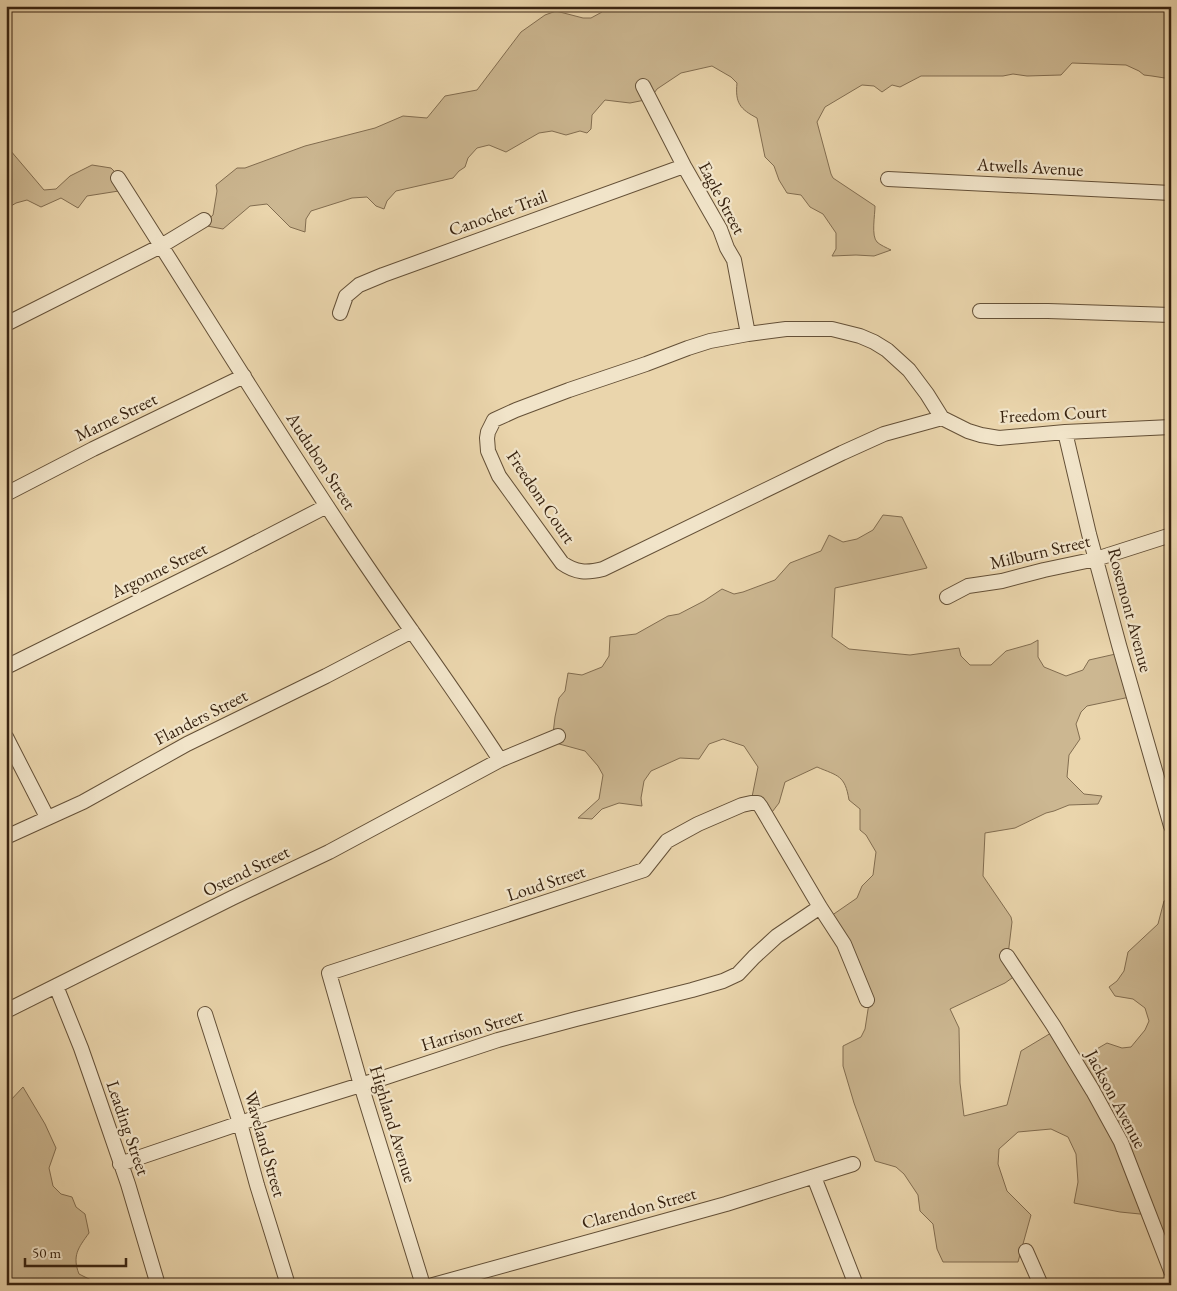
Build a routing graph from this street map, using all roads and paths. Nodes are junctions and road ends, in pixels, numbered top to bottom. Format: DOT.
graph roads {
  1 [pos="643,86"];
  2 [pos="684,166"];
  3 [pos="118,178"];
  4 [pos="888,178"];
  5 [pos="1171,193"];
  6 [pos="204,220"];
  7 [pos="162,246"];
  8 [pos="980,310"];
  9 [pos="340,313"];
  10 [pos="1171,315"];
  11 [pos="6,324"];
  12 [pos="748,334"];
  13 [pos="244,376"];
  14 [pos="942,418"];
  15 [pos="1171,427"];
  16 [pos="1065,432"];
  17 [pos="6,494"];
  18 [pos="328,506"];
  19 [pos="1171,535"];
  20 [pos="1096,559"];
  21 [pos="947,598"];
  22 [pos="412,631"];
  23 [pos="6,667"];
  24 [pos="558,736"];
  25 [pos="6,737"];
  26 [pos="500,760"];
  27 [pos="47,817"];
  28 [pos="1171,826"];
  29 [pos="6,837"];
  30 [pos="820,907"];
  31 [pos="1007,956"];
  32 [pos="329,973"];
  33 [pos="56,986"];
  34 [pos="867,1000"];
  35 [pos="6,1011"];
  36 [pos="205,1014"];
  37 [pos="360,1085"];
  38 [pos="240,1123"];
  39 [pos="120,1164"];
  40 [pos="853,1164"];
  41 [pos="814,1176"];
  42 [pos="1026,1251"];
  43 [pos="1171,1271"];
  44 [pos="158,1285"];
  45 [pos="288,1285"];
  46 [pos="423,1285"];
  47 [pos="433,1285"];
  48 [pos="856,1285"];
  49 [pos="1041,1285"];
  1 -- 2 [label="street, Eagle Street"];
  2 -- 9 [label="street, Canochet Trail"];
  2 -- 12 [label="street, Eagle Street"];
  3 -- 7 [label="street, Audubon Street"];
  4 -- 5 [label="street, Atwells Avenue"];
  6 -- 7 [label="street"];
  7 -- 11 [label="street"];
  7 -- 13 [label="street, Audubon Street"];
  8 -- 10 [label="street"];
  12 -- 14 [label="street, Freedom Court"];
  12 -- 14 [label="street, Freedom Court"];
  13 -- 17 [label="street, Marne Street"];
  13 -- 18 [label="street, Audubon Street"];
  14 -- 16 [label="street, Freedom Court"];
  15 -- 16 [label="street, Freedom Court"];
  16 -- 20 [label="street, Rosemont Avenue"];
  18 -- 22 [label="street, Audubon Street"];
  18 -- 23 [label="street, Argonne Street"];
  19 -- 20 [label="street, Milburn Street"];
  20 -- 21 [label="street, Milburn Street"];
  20 -- 28 [label="street, Rosemont Avenue"];
  22 -- 26 [label="street, Audubon Street"];
  22 -- 27 [label="street, Flanders Street"];
  24 -- 26 [label="street, Ostend Street"];
  25 -- 27 [label="street"];
  26 -- 33 [label="street, Ostend Street"];
  27 -- 29 [label="street, Flanders Street"];
  30 -- 32 [label="street, Loud Street"];
  30 -- 34 [label="street"];
  30 -- 37 [label="street, Harrison Street"];
  31 -- 43 [label="street, Jackson Avenue"];
  32 -- 37 [label="street, Highland Avenue"];
  33 -- 35 [label="street, Ostend Street"];
  33 -- 39 [label="street, Leading Street"];
  36 -- 38 [label="street, Waveland Street"];
  37 -- 38 [label="street, Harrison Street"];
  37 -- 46 [label="street, Highland Avenue"];
  38 -- 39 [label="street, Harrison Street"];
  38 -- 45 [label="street, Waveland Street"];
  39 -- 44 [label="street, Leading Street"];
  40 -- 41 [label="street, Clarendon Street"];
  41 -- 47 [label="street, Clarendon Street"];
  41 -- 48 [label="street"];
  42 -- 49 [label="street"];
}
